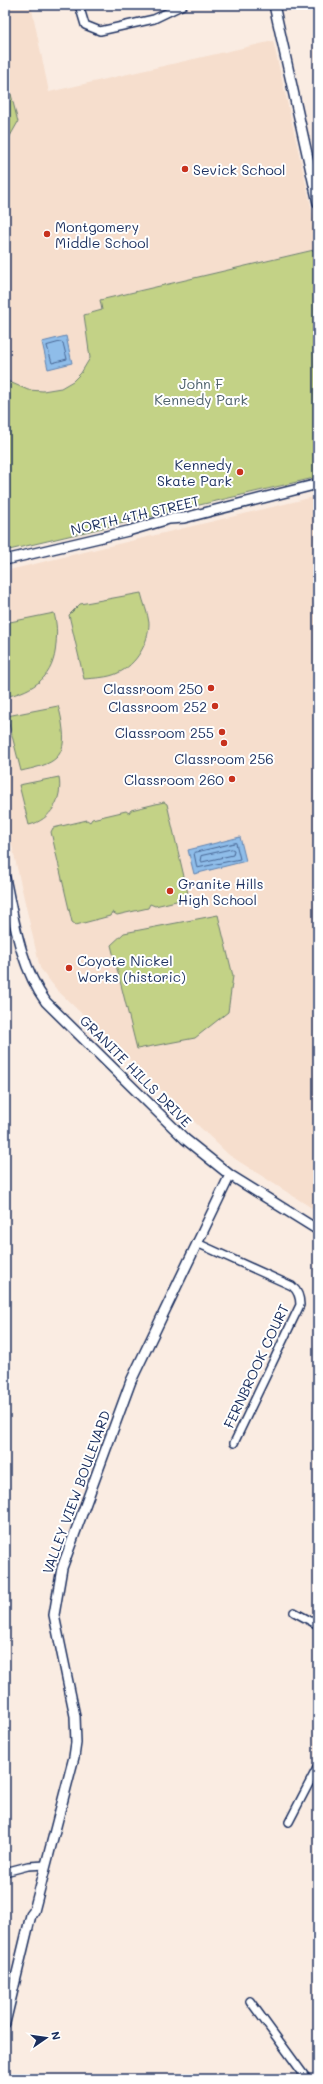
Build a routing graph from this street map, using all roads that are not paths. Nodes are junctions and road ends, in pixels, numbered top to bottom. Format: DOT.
graph roads {
  1 [pos="79,5"];
  2 [pos="184,5"];
  3 [pos="274,5"];
  4 [pos="318,203"];
  5 [pos="318,484"];
  6 [pos="5,560"];
  7 [pos="5,878"];
  8 [pos="9,921"];
  9 [pos="230,1175"];
  10 [pos="318,1230"];
  11 [pos="197,1243"];
  12 [pos="234,1443"];
  13 [pos="294,1612"];
  14 [pos="318,1624"];
  15 [pos="318,1766"];
  16 [pos="289,1822"];
  17 [pos="46,1865"];
  18 [pos="5,1872"];
  19 [pos="250,2001"];
  20 [pos="5,2023"];
  21 [pos="307,2079"];
  1 -- 2 [label="street"];
  3 -- 4 [label="street"];
  5 -- 6 [label="street, NORTH 4TH STREET"];
  7 -- 8 [label="street, GRANITE HILLS DRIVE"];
  8 -- 9 [label="street, GRANITE HILLS DRIVE"];
  9 -- 10 [label="street, GRANITE HILLS DRIVE"];
  9 -- 11 [label="street, VALLEY VIEW BOULEVARD"];
  11 -- 12 [label="street, FERNBROOK COURT"];
  11 -- 17 [label="street, VALLEY VIEW BOULEVARD"];
  13 -- 14 [label="street"];
  15 -- 16 [label="street"];
  17 -- 18 [label="street"];
  17 -- 20 [label="street, VALLEY VIEW BOULEVARD"];
  19 -- 21 [label="street"];
}
